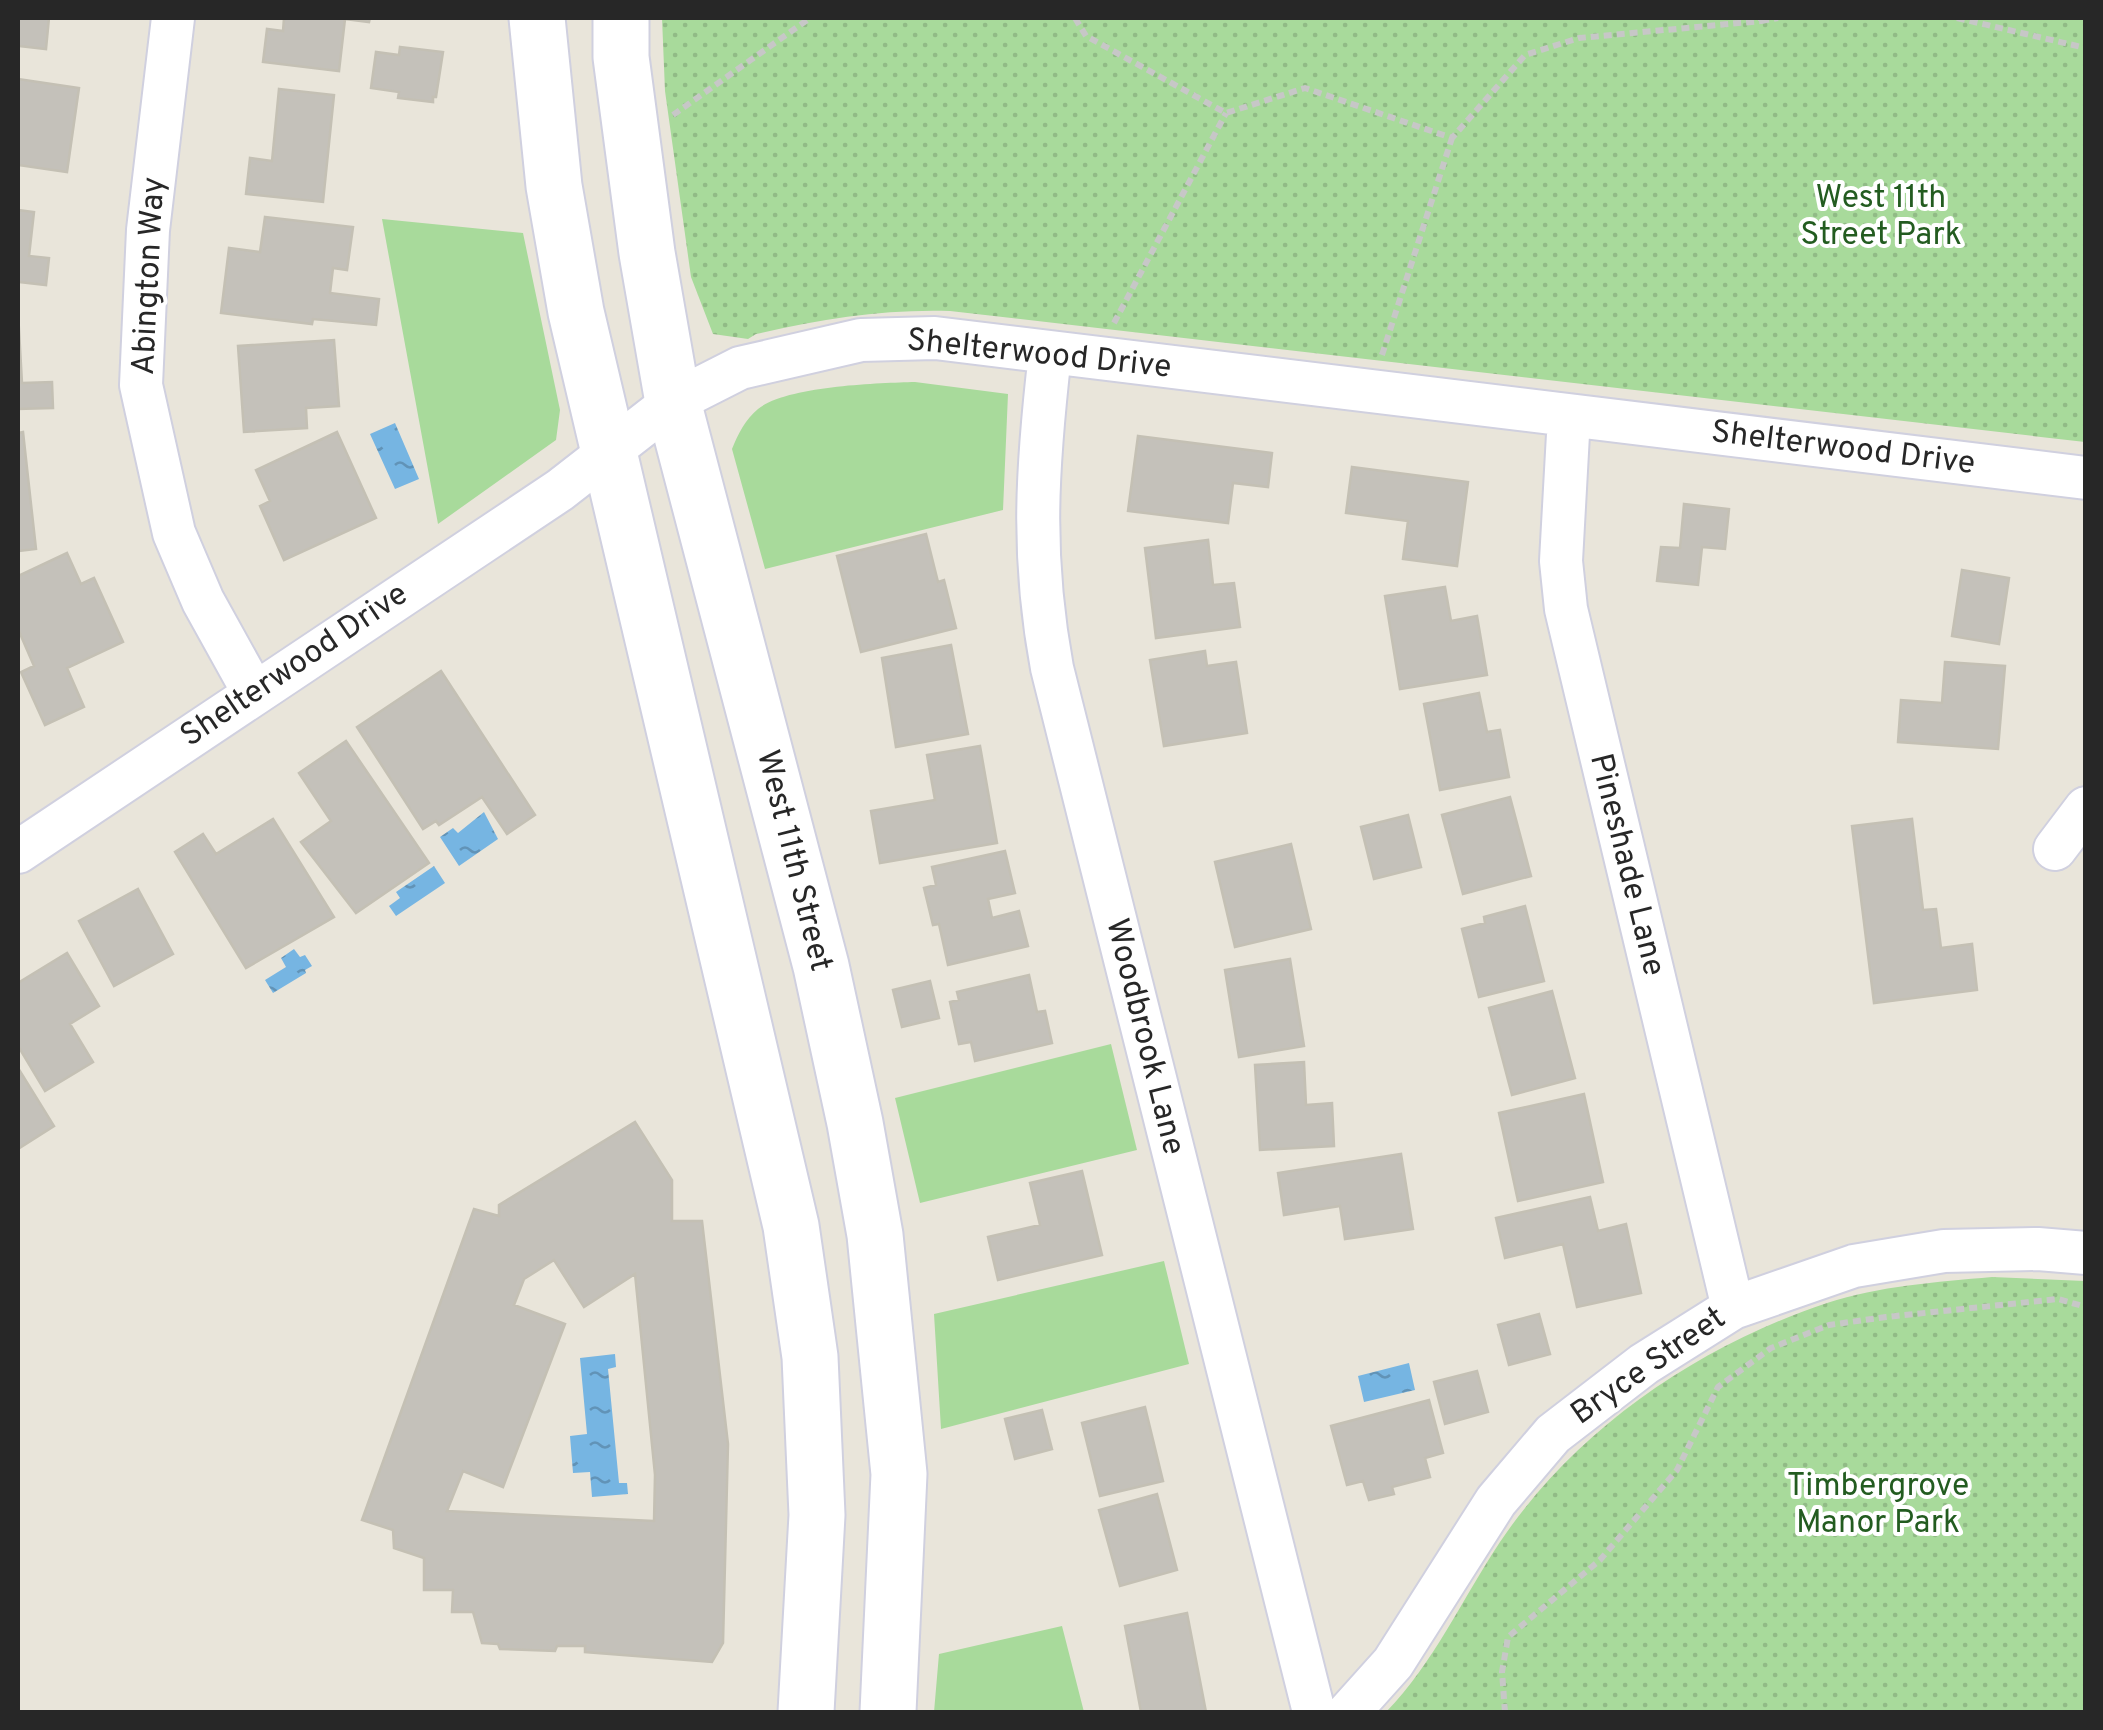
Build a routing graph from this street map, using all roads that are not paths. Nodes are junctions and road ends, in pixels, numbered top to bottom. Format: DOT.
graph roads {
  1 [pos="174,18"];
  2 [pos="537,18"];
  3 [pos="621,18"];
  4 [pos="1050,354"];
  5 [pos="673,402"];
  6 [pos="1569,416"];
  7 [pos="607,454"];
  8 [pos="2086,478"];
  9 [pos="254,693"];
  10 [pos="2086,808"];
  11 [pos="2055,849"];
  12 [pos="18,852"];
  13 [pos="855,1123"];
  14 [pos="773,1148"];
  15 [pos="2086,1253"];
  16 [pos="1733,1308"];
  17 [pos="806,1712"];
  18 [pos="888,1712"];
  19 [pos="1314,1712"];
  20 [pos="1349,1712"];
  1 -- 9 [label="street, Abington Way"];
  2 -- 7 [label="main road"];
  3 -- 5 [label="main road, West 11th Street"];
  4 -- 5 [label="street, Shelterwood Drive"];
  4 -- 6 [label="street, Shelterwood Drive"];
  4 -- 19 [label="street, Woodbrook Lane"];
  5 -- 7 [label="street, Shelterwood Drive"];
  5 -- 13 [label="main road, West 11th Street"];
  6 -- 8 [label="street, Shelterwood Drive"];
  6 -- 16 [label="street, Pineshade Lane"];
  7 -- 9 [label="street, Shelterwood Drive"];
  7 -- 14 [label="main road"];
  9 -- 12 [label="street, Shelterwood Drive"];
  10 -- 11 [label="street"];
  13 -- 14 [label="main road"];
  13 -- 18 [label="main road, West 11th Street"];
  14 -- 17 [label="main road"];
  15 -- 16 [label="street, Bryce Street"];
  16 -- 20 [label="street, Bryce Street"];
}
